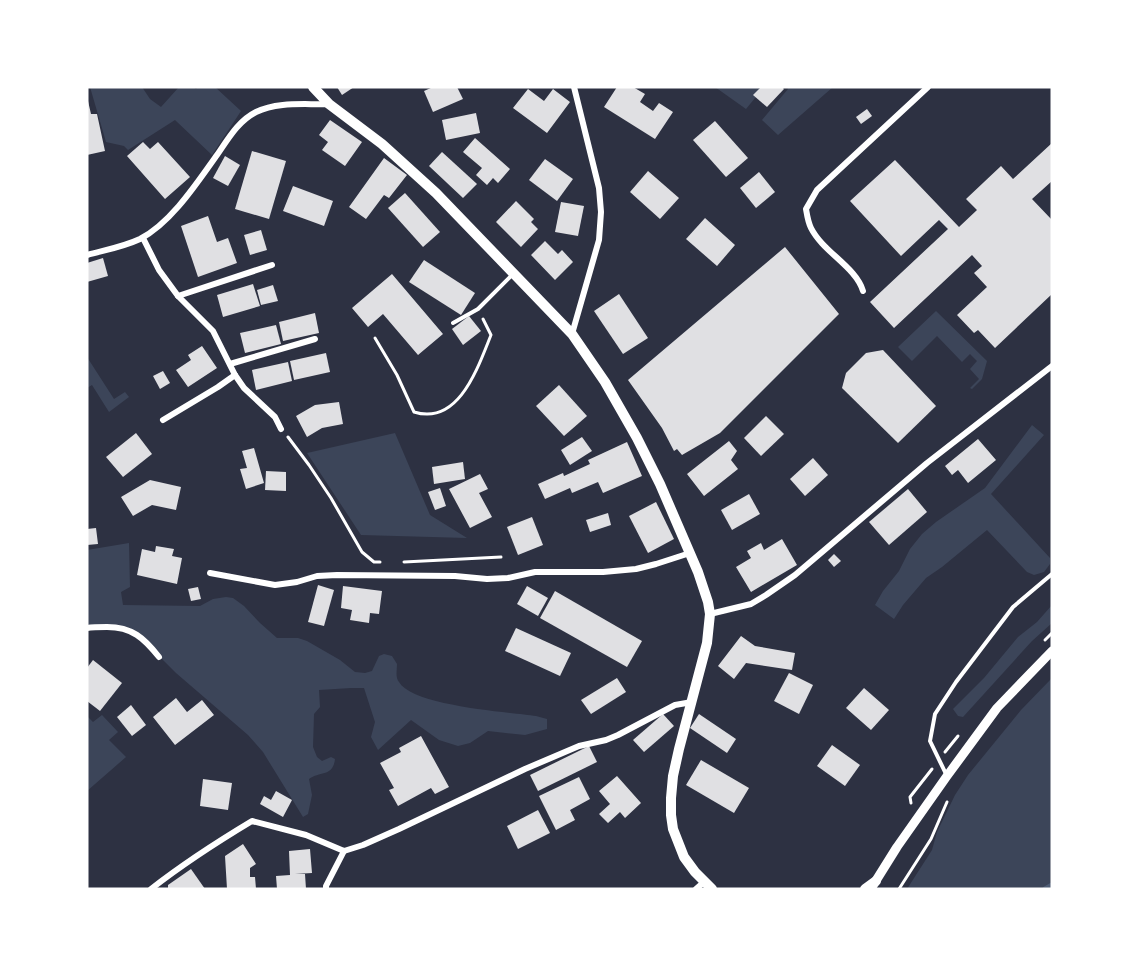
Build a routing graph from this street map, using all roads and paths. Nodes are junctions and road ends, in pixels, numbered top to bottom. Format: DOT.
graph roads {
  1 [pos="313,87"];
  2 [pos="574,87"];
  3 [pos="928,87"];
  4 [pos="330,104"];
  5 [pos="142,238"];
  6 [pos="87,255"];
  7 [pos="272,265"];
  8 [pos="514,274"];
  9 [pos="863,291"];
  10 [pos="178,296"];
  11 [pos="478,309"];
  12 [pos="453,323"];
  13 [pos="572,334"];
  14 [pos="375,338"];
  15 [pos="315,339"];
  16 [pos="230,364"];
  17 [pos="1052,366"];
  18 [pos="235,375"];
  19 [pos="163,420"];
  20 [pos="281,429"];
  21 [pos="690,553"];
  22 [pos="501,557"];
  23 [pos="386,563"];
  24 [pos="398,563"];
  25 [pos="210,573"];
  26 [pos="1052,574"];
  27 [pos="710,614"];
  28 [pos="87,628"];
  29 [pos="1052,651"];
  30 [pos="159,657"];
  31 [pos="692,702"];
  32 [pos="947,776"];
  33 [pos="948,800"];
  34 [pos="344,851"];
  35 [pos="874,885"];
  36 [pos="704,887"];
  37 [pos="151,889"];
  38 [pos="326,889"];
  39 [pos="865,889"];
  40 [pos="898,889"];
  1 -- 4 [label="main road"];
  2 -- 13 [label="street"];
  3 -- 9 [label="street"];
  4 -- 5 [label="street"];
  4 -- 8 [label="main road"];
  5 -- 6 [label="street"];
  5 -- 10 [label="street"];
  7 -- 10 [label="street"];
  8 -- 11 [label="lane"];
  8 -- 13 [label="main road"];
  10 -- 16 [label="street"];
  11 -- 12 [label="lane"];
  11 -- 14 [label="path"];
  13 -- 21 [label="main road"];
  15 -- 16 [label="street"];
  16 -- 18 [label="street"];
  17 -- 27 [label="street"];
  18 -- 19 [label="street"];
  18 -- 20 [label="street"];
  20 -- 23 [label="path"];
  21 -- 25 [label="street"];
  21 -- 27 [label="main road"];
  22 -- 24 [label="path"];
  26 -- 32 [label="lane"];
  27 -- 31 [label="main road"];
  28 -- 30 [label="street"];
  29 -- 32 [label="street"];
  31 -- 34 [label="street"];
  31 -- 36 [label="main road"];
  32 -- 35 [label="street"];
  33 -- 40 [label="path"];
  34 -- 37 [label="street"];
  34 -- 38 [label="street"];
  35 -- 39 [label="main road"];
}
